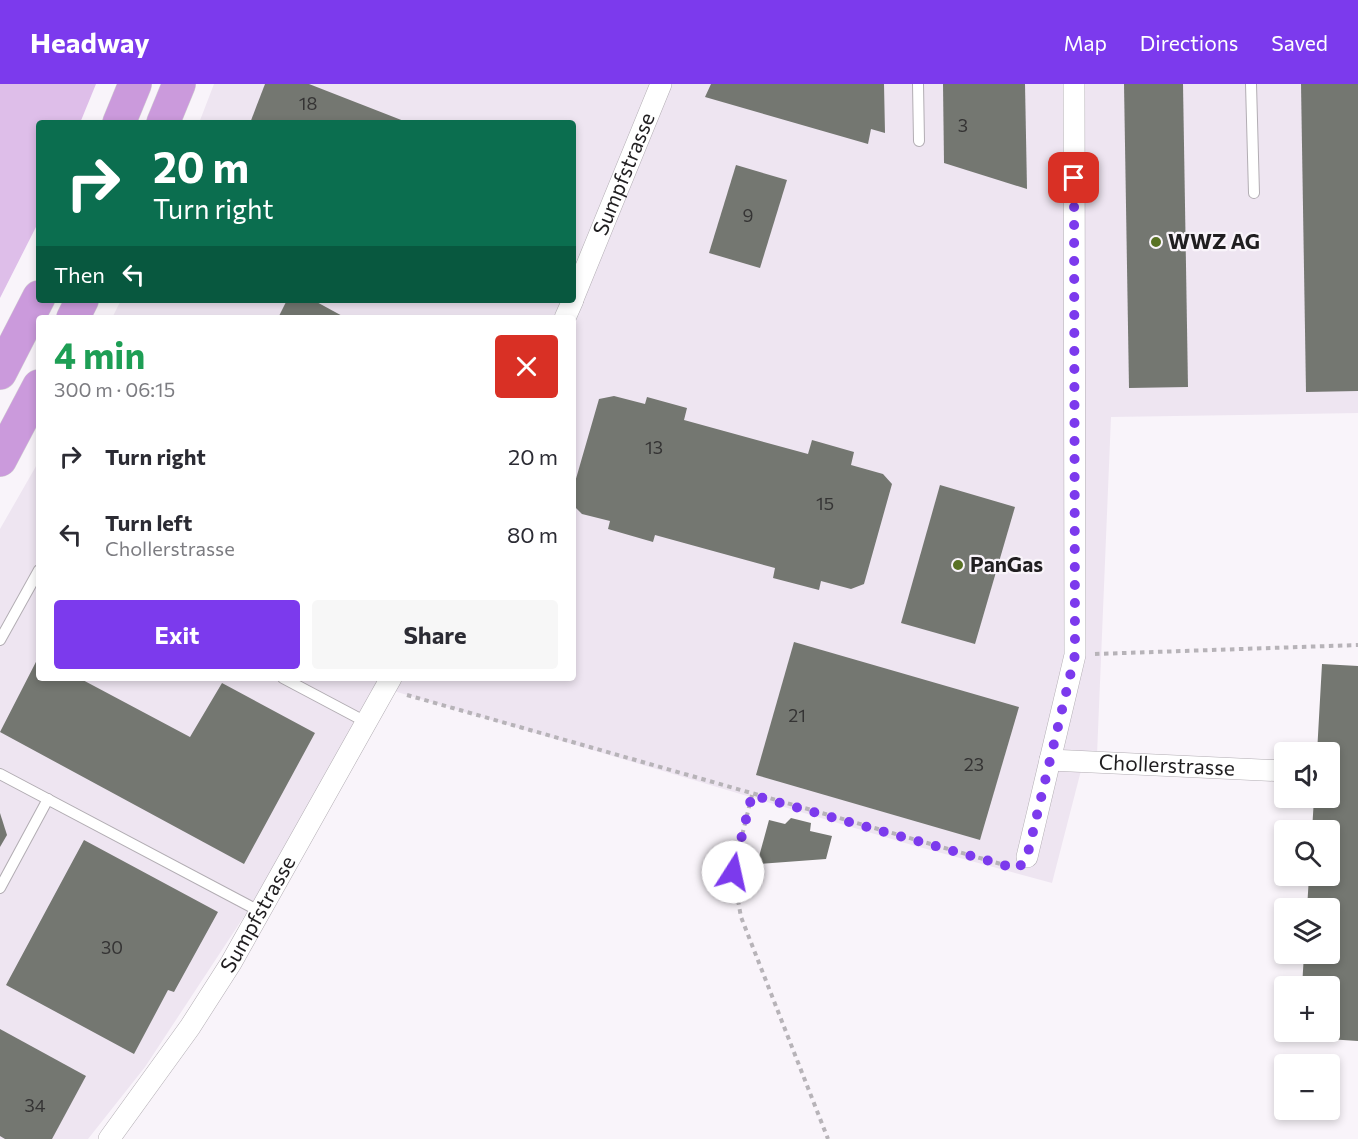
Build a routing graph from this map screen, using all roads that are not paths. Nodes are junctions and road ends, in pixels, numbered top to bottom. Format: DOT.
graph roads {
  1 [pos="135,84"];
  2 [pos="179,84"];
  3 [pos="662,84"];
  4 [pos="918,84"];
  5 [pos="1074,84"];
  6 [pos="1251,84"];
  7 [pos="120,120"];
  8 [pos="164,120"];
  9 [pos="919,141"];
  10 [pos="1254,193"];
  11 [pos="576,292"];
  12 [pos="36,303"];
  13 [pos="0,373"];
  14 [pos="36,392"];
  15 [pos="0,460"];
  16 [pos="36,575"];
  17 [pos="0,640"];
  18 [pos="289,681"];
  19 [pos="388,683"];
  20 [pos="366,722"];
  21 [pos="1050,760"];
  22 [pos="1274,771"];
  23 [pos="0,774"];
  24 [pos="48,799"];
  25 [pos="1027,857"];
  26 [pos="0,888"];
  27 [pos="261,912"];
  28 [pos="109,1139"];
  1 -- 7 [label="highway"];
  2 -- 8 [label="highway"];
  3 -- 11 [label="street, Sumpfstrasse"];
  4 -- 9 [label="lane"];
  5 -- 21 [label="street"];
  6 -- 10 [label="lane"];
  12 -- 13 [label="highway"];
  14 -- 15 [label="highway"];
  16 -- 17 [label="lane"];
  18 -- 20 [label="lane"];
  19 -- 20 [label="street, Sumpfstrasse"];
  20 -- 27 [label="street, Sumpfstrasse"];
  21 -- 22 [label="street, Chollerstrasse"];
  21 -- 25 [label="street"];
  23 -- 24 [label="lane"];
  24 -- 26 [label="lane"];
  24 -- 27 [label="lane"];
  27 -- 28 [label="street, Sumpfstrasse"];
}
